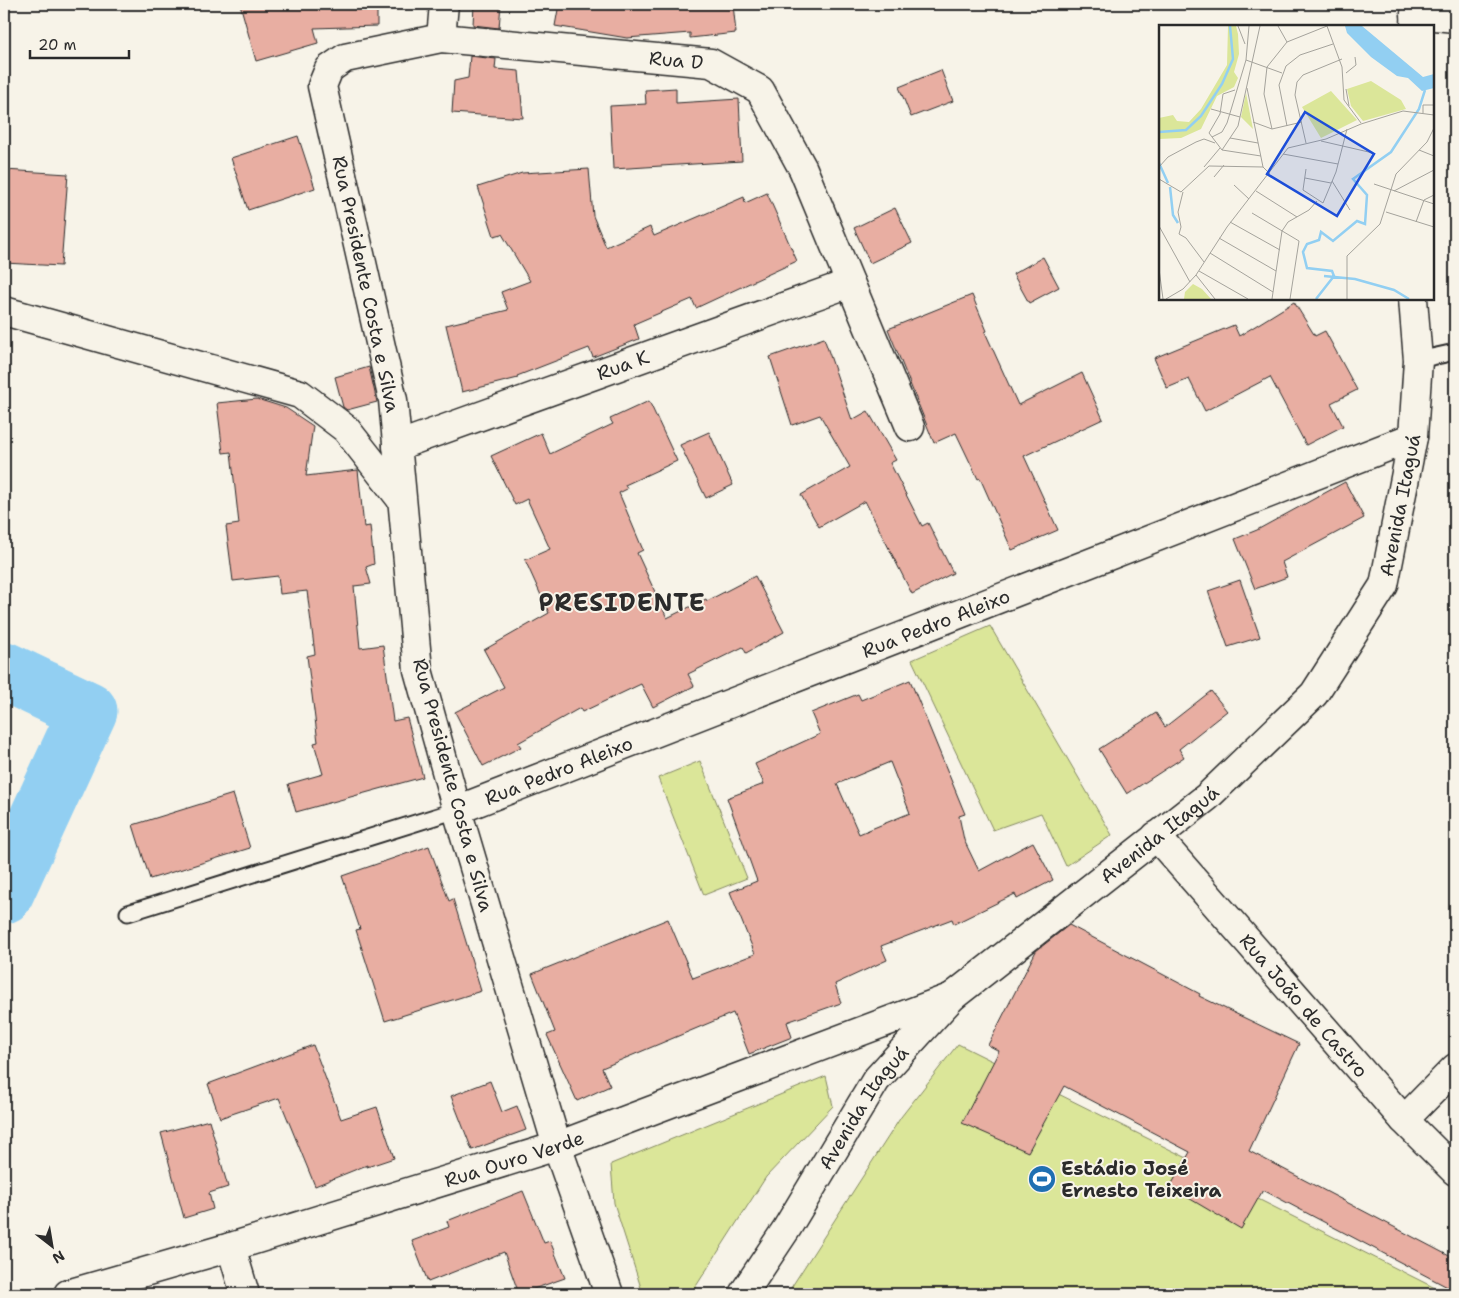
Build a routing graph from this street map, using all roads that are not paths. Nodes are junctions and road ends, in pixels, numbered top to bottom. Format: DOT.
graph roads {
  1 [pos="444,4"];
  2 [pos="1416,15"];
  3 [pos="1455,18"];
  4 [pos="441,38"];
  5 [pos="322,86"];
  6 [pos="850,283"];
  7 [pos="1413,300"];
  8 [pos="4,311"];
  9 [pos="1455,352"];
  10 [pos="1418,360"];
  11 [pos="910,427"];
  12 [pos="1413,436"];
  13 [pos="397,446"];
  14 [pos="401,499"];
  15 [pos="457,810"];
  16 [pos="1156,836"];
  17 [pos="128,913"];
  18 [pos="952,996"];
  19 [pos="1455,1068"];
  20 [pos="1404,1120"];
  21 [pos="557,1146"];
  22 [pos="1455,1172"];
  23 [pos="231,1247"];
  24 [pos="68,1294"];
  25 [pos="245,1294"];
  26 [pos="609,1294"];
  27 [pos="743,1294"];
  1 -- 4 [label="street"];
  2 -- 3 [label="street"];
  4 -- 5 [label="street, Rua D"];
  4 -- 6 [label="street, Rua D"];
  5 -- 13 [label="street, Rua Presidente Costa e Silva"];
  6 -- 11 [label="street, Rua D"];
  6 -- 13 [label="street, Rua K"];
  7 -- 10 [label="street, Avenida Itaguá"];
  8 -- 14 [label="street"];
  9 -- 10 [label="lane"];
  10 -- 12 [label="street, Avenida Itaguá"];
  12 -- 15 [label="street, Rua Pedro Aleixo"];
  12 -- 16 [label="street, Avenida Itaguá"];
  13 -- 14 [label="street, Rua Presidente Costa e Silva"];
  14 -- 15 [label="street, Rua Presidente Costa e Silva"];
  15 -- 17 [label="lane"];
  15 -- 21 [label="street, Rua Presidente Costa e Silva"];
  16 -- 18 [label="street, Avenida Itaguá"];
  16 -- 20 [label="street, Rua João de Castro"];
  18 -- 21 [label="street, Rua Ouro Verde"];
  18 -- 27 [label="street, Avenida Itaguá"];
  19 -- 20 [label="street"];
  20 -- 22 [label="street, Rua João de Castro"];
  21 -- 23 [label="street, Rua Ouro Verde"];
  21 -- 26 [label="street, Rua Presidente Costa e Silva"];
  23 -- 24 [label="street, Rua Ouro Verde"];
  23 -- 25 [label="street"];
}
